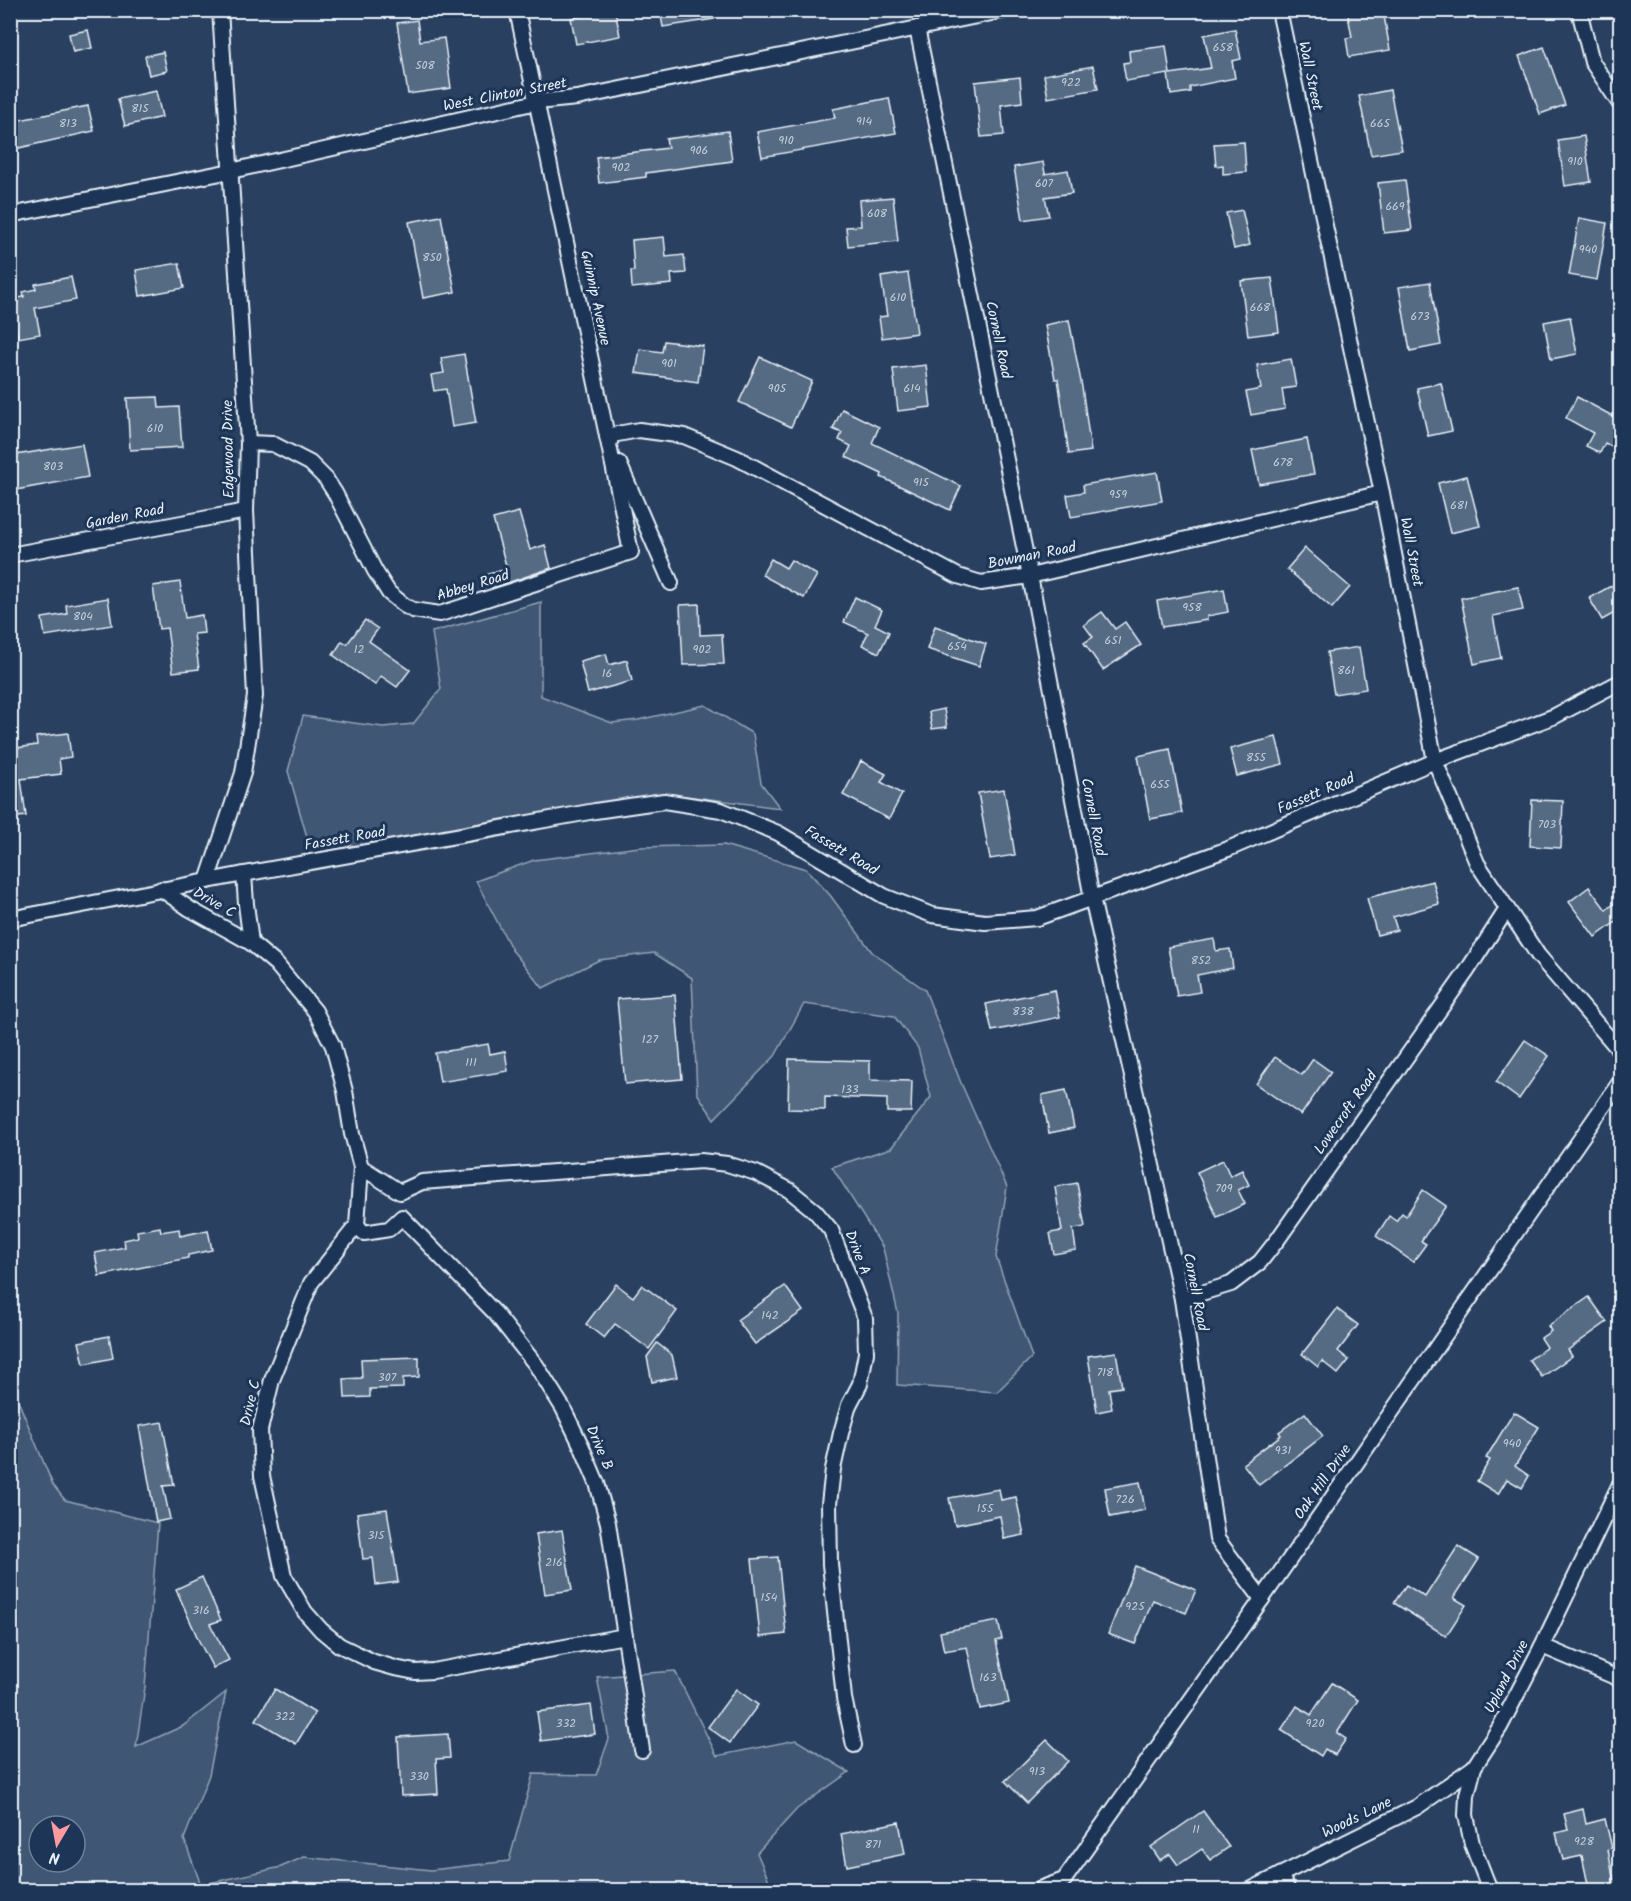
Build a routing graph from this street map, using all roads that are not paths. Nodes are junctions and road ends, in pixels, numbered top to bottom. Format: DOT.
graph roads {
  1 [pos="220,10"];
  2 [pos="517,10"];
  3 [pos="1006,10"];
  4 [pos="1279,10"];
  5 [pos="1579,10"];
  6 [pos="917,28"];
  7 [pos="537,102"];
  8 [pos="1620,104"];
  9 [pos="231,171"];
  10 [pos="10,215"];
  11 [pos="607,436"];
  12 [pos="248,443"];
  13 [pos="1382,493"];
  14 [pos="246,511"];
  15 [pos="10,555"];
  16 [pos="1030,576"];
  17 [pos="671,583"];
  18 [pos="1620,682"];
  19 [pos="1435,761"];
  20 [pos="244,874"];
  21 [pos="207,881"];
  22 [pos="161,889"];
  23 [pos="1092,898"];
  24 [pos="1507,909"];
  25 [pos="10,919"];
  26 [pos="251,943"];
  27 [pos="1620,1051"];
  28 [pos="1620,1082"];
  29 [pos="361,1167"];
  30 [pos="400,1192"];
  31 [pos="402,1217"];
  32 [pos="357,1225"];
  33 [pos="1182,1299"];
  34 [pos="1620,1484"];
  35 [pos="1262,1599"];
  36 [pos="625,1636"];
  37 [pos="1542,1647"];
  38 [pos="1620,1679"];
  39 [pos="854,1745"];
  40 [pos="642,1750"];
  41 [pos="1474,1767"];
  42 [pos="1280,1875"];
  43 [pos="1041,1890"];
  44 [pos="1250,1890"];
  45 [pos="1288,1890"];
  46 [pos="1490,1890"];
  1 -- 9 [label="street, Edgewood Drive"];
  2 -- 7 [label="street, Guinnip Avenue"];
  3 -- 6 [label="street, West Clinton Street"];
  4 -- 13 [label="street, Wall Street"];
  5 -- 8 [label="street"];
  6 -- 7 [label="street, West Clinton Street"];
  6 -- 16 [label="street, Cornell Road"];
  7 -- 9 [label="street, West Clinton Street"];
  7 -- 11 [label="street, Guinnip Avenue"];
  9 -- 10 [label="street, West Clinton Street"];
  9 -- 12 [label="street, Edgewood Drive"];
  11 -- 12 [label="street, Abbey Road"];
  11 -- 16 [label="street, Bowman Road"];
  11 -- 17 [label="street, Guinnip Avenue"];
  12 -- 14 [label="street, Edgewood Drive"];
  13 -- 16 [label="street, Bowman Road"];
  13 -- 19 [label="street, Wall Street"];
  14 -- 15 [label="street, Garden Road"];
  14 -- 21 [label="street, Edgewood Drive"];
  16 -- 23 [label="street, Cornell Road"];
  18 -- 19 [label="street, Fassett Road"];
  19 -- 23 [label="street, Fassett Road"];
  19 -- 24 [label="street, Wall Street"];
  20 -- 21 [label="street, Fassett Road"];
  20 -- 23 [label="street, Fassett Road"];
  20 -- 26 [label="street, Drive C"];
  21 -- 22 [label="street, Fassett Road"];
  22 -- 25 [label="street, Fassett Road"];
  22 -- 26 [label="street, Drive C"];
  23 -- 33 [label="street, Cornell Road"];
  24 -- 27 [label="street, Wall Street"];
  24 -- 33 [label="street, Lowecroft Road"];
  26 -- 29 [label="street, Drive C"];
  28 -- 35 [label="street, Oak Hill Drive"];
  29 -- 30 [label="street"];
  29 -- 32 [label="street, Drive C"];
  30 -- 31 [label="street"];
  30 -- 39 [label="street, Drive A"];
  31 -- 32 [label="street"];
  31 -- 36 [label="street, Drive B"];
  32 -- 36 [label="street, Drive C"];
  33 -- 35 [label="street, Cornell Road"];
  34 -- 37 [label="street, Upland Drive"];
  35 -- 43 [label="street, Oak Hill Drive"];
  36 -- 40 [label="street, Drive B"];
  37 -- 38 [label="street"];
  37 -- 41 [label="street, Upland Drive"];
  41 -- 42 [label="street, Woods Lane"];
  41 -- 46 [label="street, Upland Drive"];
  42 -- 44 [label="street, Woods Lane"];
  42 -- 45 [label="street"];
}
